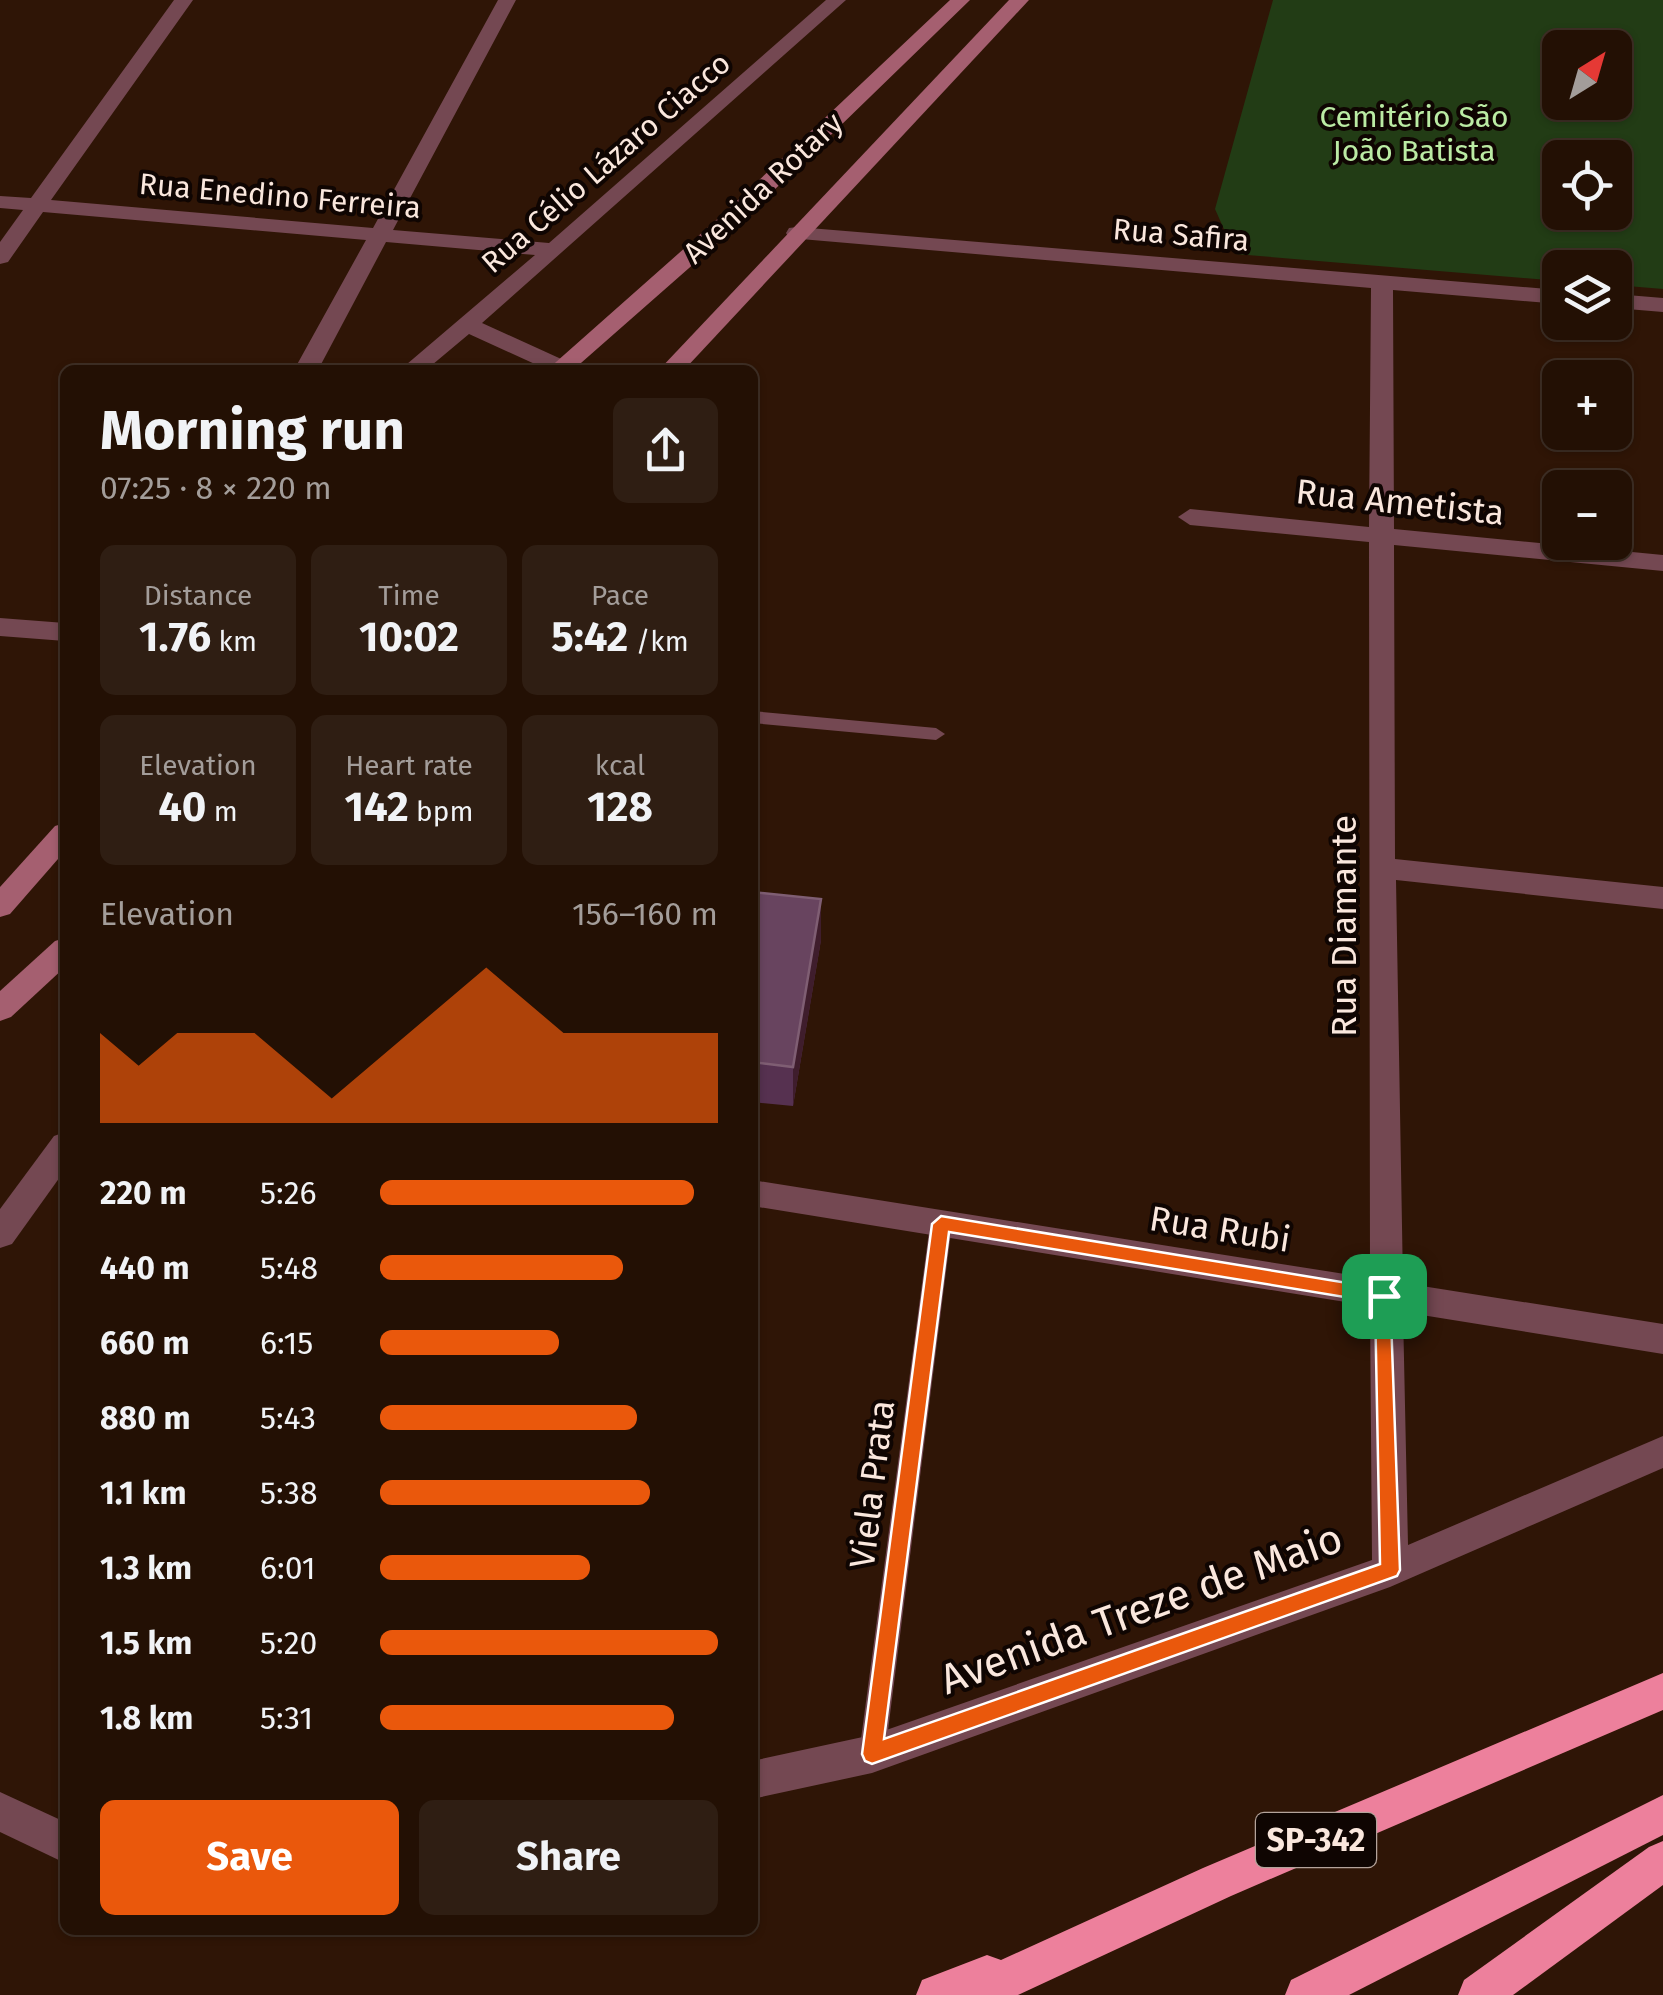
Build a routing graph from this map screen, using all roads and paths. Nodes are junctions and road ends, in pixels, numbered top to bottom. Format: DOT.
graph roads {
  1 [pos="184,0"];
  2 [pos="507,0"];
  3 [pos="838,0"];
  4 [pos="961,0"];
  5 [pos="1020,0"];
  6 [pos="0,202"];
  7 [pos="38,207"];
  8 [pos="798,233"];
  9 [pos="378,234"];
  10 [pos="554,250"];
  11 [pos="0,257"];
  12 [pos="1382,282"];
  13 [pos="1542,295"];
  14 [pos="1632,303"];
  15 [pos="1663,306"];
  16 [pos="466,324"];
  17 [pos="309,365"];
  18 [pos="418,365"];
  19 [pos="552,365"];
  20 [pos="565,365"];
  21 [pos="675,365"];
  22 [pos="1190,517"];
  23 [pos="1381,535"];
  24 [pos="1663,563"];
  25 [pos="0,627"];
  26 [pos="60,632"];
  27 [pos="758,718"];
  28 [pos="936,734"];
  29 [pos="60,840"];
  30 [pos="1381,868"];
  31 [pos="1663,898"];
  32 [pos="0,906"];
  33 [pos="60,953"];
  34 [pos="0,1010"];
  35 [pos="60,1152"];
  36 [pos="758,1195"];
  37 [pos="941,1224"];
  38 [pos="0,1234"];
  39 [pos="1384,1296"];
  40 [pos="1663,1339"];
  41 [pos="1663,1452"];
  42 [pos="1390,1570"];
  43 [pos="1663,1674"];
  44 [pos="1663,1691"];
  45 [pos="1546,1744"];
  46 [pos="872,1754"];
  47 [pos="758,1779"];
  48 [pos="0,1811"];
  49 [pos="1663,1814"];
  50 [pos="60,1841"];
  51 [pos="1663,1861"];
  52 [pos="1217,1882"];
  53 [pos="936,1995"];
  54 [pos="972,1995"];
  55 [pos="1306,1995"];
  56 [pos="1479,1995"];
  1 -- 7 [label="street"];
  2 -- 9 [label="street"];
  3 -- 10 [label="street, Rua Célio Lázaro Ciacco"];
  4 -- 20 [label="main road, Avenida Rotary"];
  5 -- 8 [label="main road, Avenida Rotary"];
  6 -- 7 [label="street, Rua Enedino Ferreira"];
  7 -- 9 [label="street, Rua Enedino Ferreira"];
  7 -- 11 [label="street"];
  8 -- 12 [label="street, Rua Safira"];
  8 -- 21 [label="main road, Avenida Rotary"];
  9 -- 10 [label="street, Rua Enedino Ferreira"];
  9 -- 17 [label="street"];
  10 -- 16 [label="street, Rua Célio Lázaro Ciacco"];
  12 -- 13 [label="street, Rua Safira"];
  12 -- 23 [label="street, Rua Diamante"];
  14 -- 15 [label="street"];
  16 -- 18 [label="street, Rua Célio Lázaro Ciacco"];
  16 -- 19 [label="street"];
  22 -- 23 [label="street, Rua Ametista"];
  23 -- 24 [label="street, Rua Ametista"];
  23 -- 30 [label="street, Rua Diamante"];
  25 -- 26 [label="street"];
  27 -- 28 [label="lane"];
  29 -- 32 [label="main road"];
  30 -- 31 [label="street"];
  30 -- 39 [label="street, Rua Diamante"];
  33 -- 34 [label="main road"];
  35 -- 38 [label="street"];
  36 -- 37 [label="street, Rua Rubi"];
  37 -- 39 [label="street, Rua Rubi"];
  37 -- 46 [label="lane, Viela Prata"];
  39 -- 40 [label="street, Rua Rubi"];
  39 -- 42 [label="street, Rua Diamante"];
  41 -- 42 [label="street, Avenida Treze de Maio"];
  42 -- 46 [label="street, Avenida Treze de Maio"];
  43 -- 45 [label="highway"];
  44 -- 45 [label="highway, SP-342"];
  45 -- 52 [label="highway, SP-342"];
  46 -- 47 [label="street, Avenida Treze de Maio"];
  48 -- 50 [label="street"];
  49 -- 55 [label="highway"];
  51 -- 56 [label="highway"];
  52 -- 53 [label="highway"];
  52 -- 54 [label="highway, SP-342"];
}
